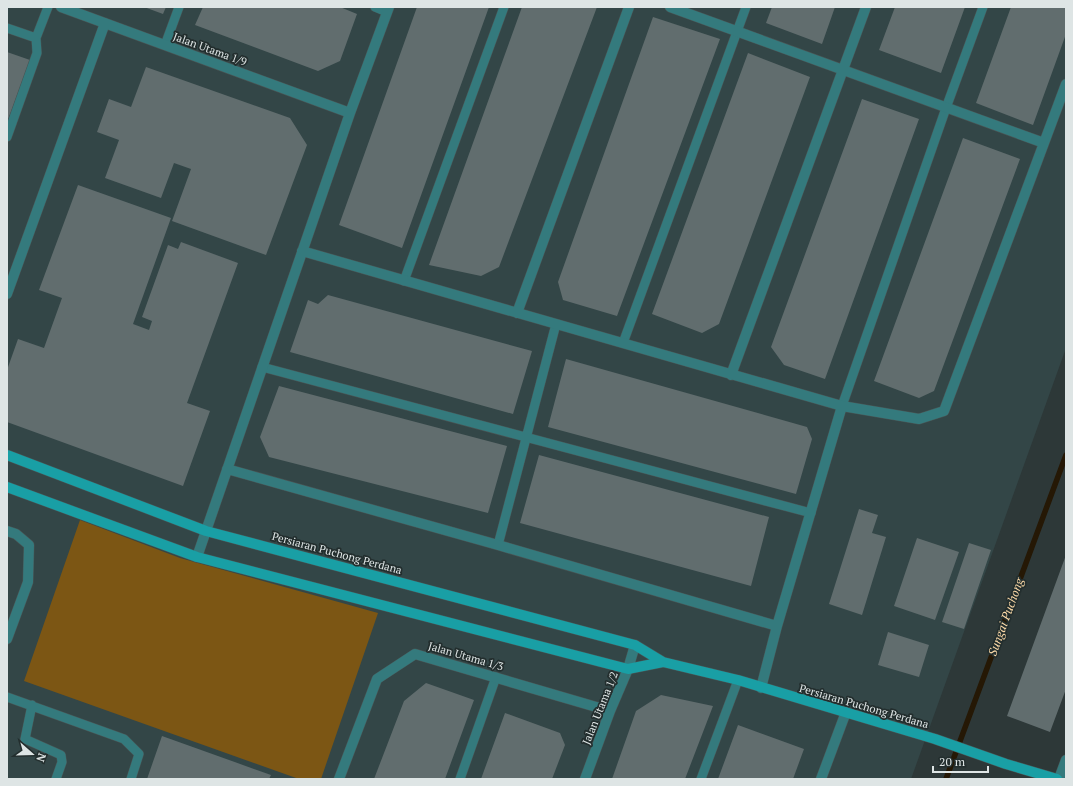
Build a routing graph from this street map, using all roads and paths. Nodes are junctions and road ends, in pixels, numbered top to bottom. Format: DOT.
graph roads {
  1 [pos="48,7"];
  2 [pos="61,7"];
  3 [pos="179,7"];
  4 [pos="375,7"];
  5 [pos="504,7"];
  6 [pos="629,7"];
  7 [pos="670,7"];
  8 [pos="746,7"];
  9 [pos="866,7"];
  10 [pos="983,7"];
  11 [pos="388,9"];
  12 [pos="105,23"];
  13 [pos="7,28"];
  14 [pos="737,31"];
  15 [pos="36,38"];
  16 [pos="165,45"];
  17 [pos="843,70"];
  18 [pos="1066,84"];
  19 [pos="946,108"];
  20 [pos="350,112"];
  21 [pos="7,137"];
  22 [pos="1044,143"];
  23 [pos="302,252"];
  24 [pos="404,281"];
  25 [pos="7,294"];
  26 [pos="517,313"];
  27 [pos="556,324"];
  28 [pos="622,343"];
  29 [pos="262,367"];
  30 [pos="731,374"];
  31 [pos="842,406"];
  32 [pos="526,437"];
  33 [pos="7,455"];
  34 [pos="227,469"];
  35 [pos="7,487"];
  36 [pos="811,513"];
  37 [pos="7,531"];
  38 [pos="206,531"];
  39 [pos="498,545"];
  40 [pos="197,557"];
  41 [pos="777,626"];
  42 [pos="7,640"];
  43 [pos="635,645"];
  44 [pos="663,662"];
  45 [pos="628,669"];
  46 [pos="496,677"];
  47 [pos="738,680"];
  48 [pos="761,688"];
  49 [pos="7,697"];
  50 [pos="32,705"];
  51 [pos="610,711"];
  52 [pos="846,712"];
  53 [pos="1066,760"];
  54 [pos="56,779"];
  55 [pos="131,779"];
  56 [pos="339,779"];
  57 [pos="460,779"];
  58 [pos="585,779"];
  59 [pos="701,779"];
  60 [pos="821,779"];
  61 [pos="1058,779"];
  1 -- 15 [label="lane"];
  2 -- 12 [label="street, Jalan Utama 1/9"];
  3 -- 16 [label="lane"];
  4 -- 11 [label="lane"];
  5 -- 24 [label="lane"];
  6 -- 26 [label="street"];
  7 -- 14 [label="street"];
  8 -- 14 [label="lane"];
  9 -- 17 [label="street"];
  10 -- 19 [label="lane"];
  11 -- 20 [label="street"];
  12 -- 16 [label="street, Jalan Utama 1/9"];
  12 -- 25 [label="street"];
  13 -- 15 [label="lane"];
  14 -- 17 [label="street"];
  14 -- 28 [label="lane"];
  15 -- 21 [label="lane"];
  16 -- 20 [label="street, Jalan Utama 1/9"];
  17 -- 19 [label="street"];
  17 -- 30 [label="street"];
  18 -- 22 [label="street"];
  19 -- 22 [label="street"];
  19 -- 31 [label="lane"];
  20 -- 23 [label="street"];
  22 -- 31 [label="street"];
  23 -- 24 [label="street"];
  23 -- 29 [label="street"];
  24 -- 26 [label="street"];
  26 -- 27 [label="street"];
  27 -- 28 [label="street"];
  27 -- 32 [label="lane"];
  28 -- 30 [label="street"];
  29 -- 32 [label="lane"];
  29 -- 34 [label="street"];
  30 -- 31 [label="street"];
  31 -- 36 [label="street"];
  32 -- 36 [label="lane"];
  32 -- 39 [label="lane"];
  33 -- 38 [label="street, Persiaran Puchong Perdana"];
  34 -- 38 [label="street"];
  34 -- 39 [label="street"];
  35 -- 40 [label="street, Persiaran Puchong Perdana"];
  36 -- 41 [label="street"];
  37 -- 42 [label="street"];
  38 -- 40 [label="street"];
  38 -- 43 [label="street, Persiaran Puchong Perdana"];
  39 -- 41 [label="street"];
  40 -- 45 [label="street, Persiaran Puchong Perdana"];
  41 -- 48 [label="street"];
  43 -- 44 [label="street, Persiaran Puchong Perdana"];
  43 -- 45 [label="street, Jalan Utama 1/2"];
  44 -- 45 [label="street, Persiaran Puchong Perdana"];
  44 -- 47 [label="street, Persiaran Puchong Perdana"];
  45 -- 51 [label="street, Jalan Utama 1/2"];
  46 -- 51 [label="street, Jalan Utama 1/3"];
  46 -- 56 [label="street, Jalan Utama 1/3"];
  46 -- 57 [label="lane"];
  47 -- 48 [label="street, Persiaran Puchong Perdana"];
  47 -- 59 [label="lane"];
  48 -- 52 [label="street, Persiaran Puchong Perdana"];
  49 -- 50 [label="lane"];
  50 -- 54 [label="lane"];
  50 -- 55 [label="lane"];
  51 -- 58 [label="street, Jalan Utama 1/2"];
  52 -- 60 [label="street"];
  52 -- 61 [label="street, Persiaran Puchong Perdana"];
  53 -- 61 [label="street"];
}
